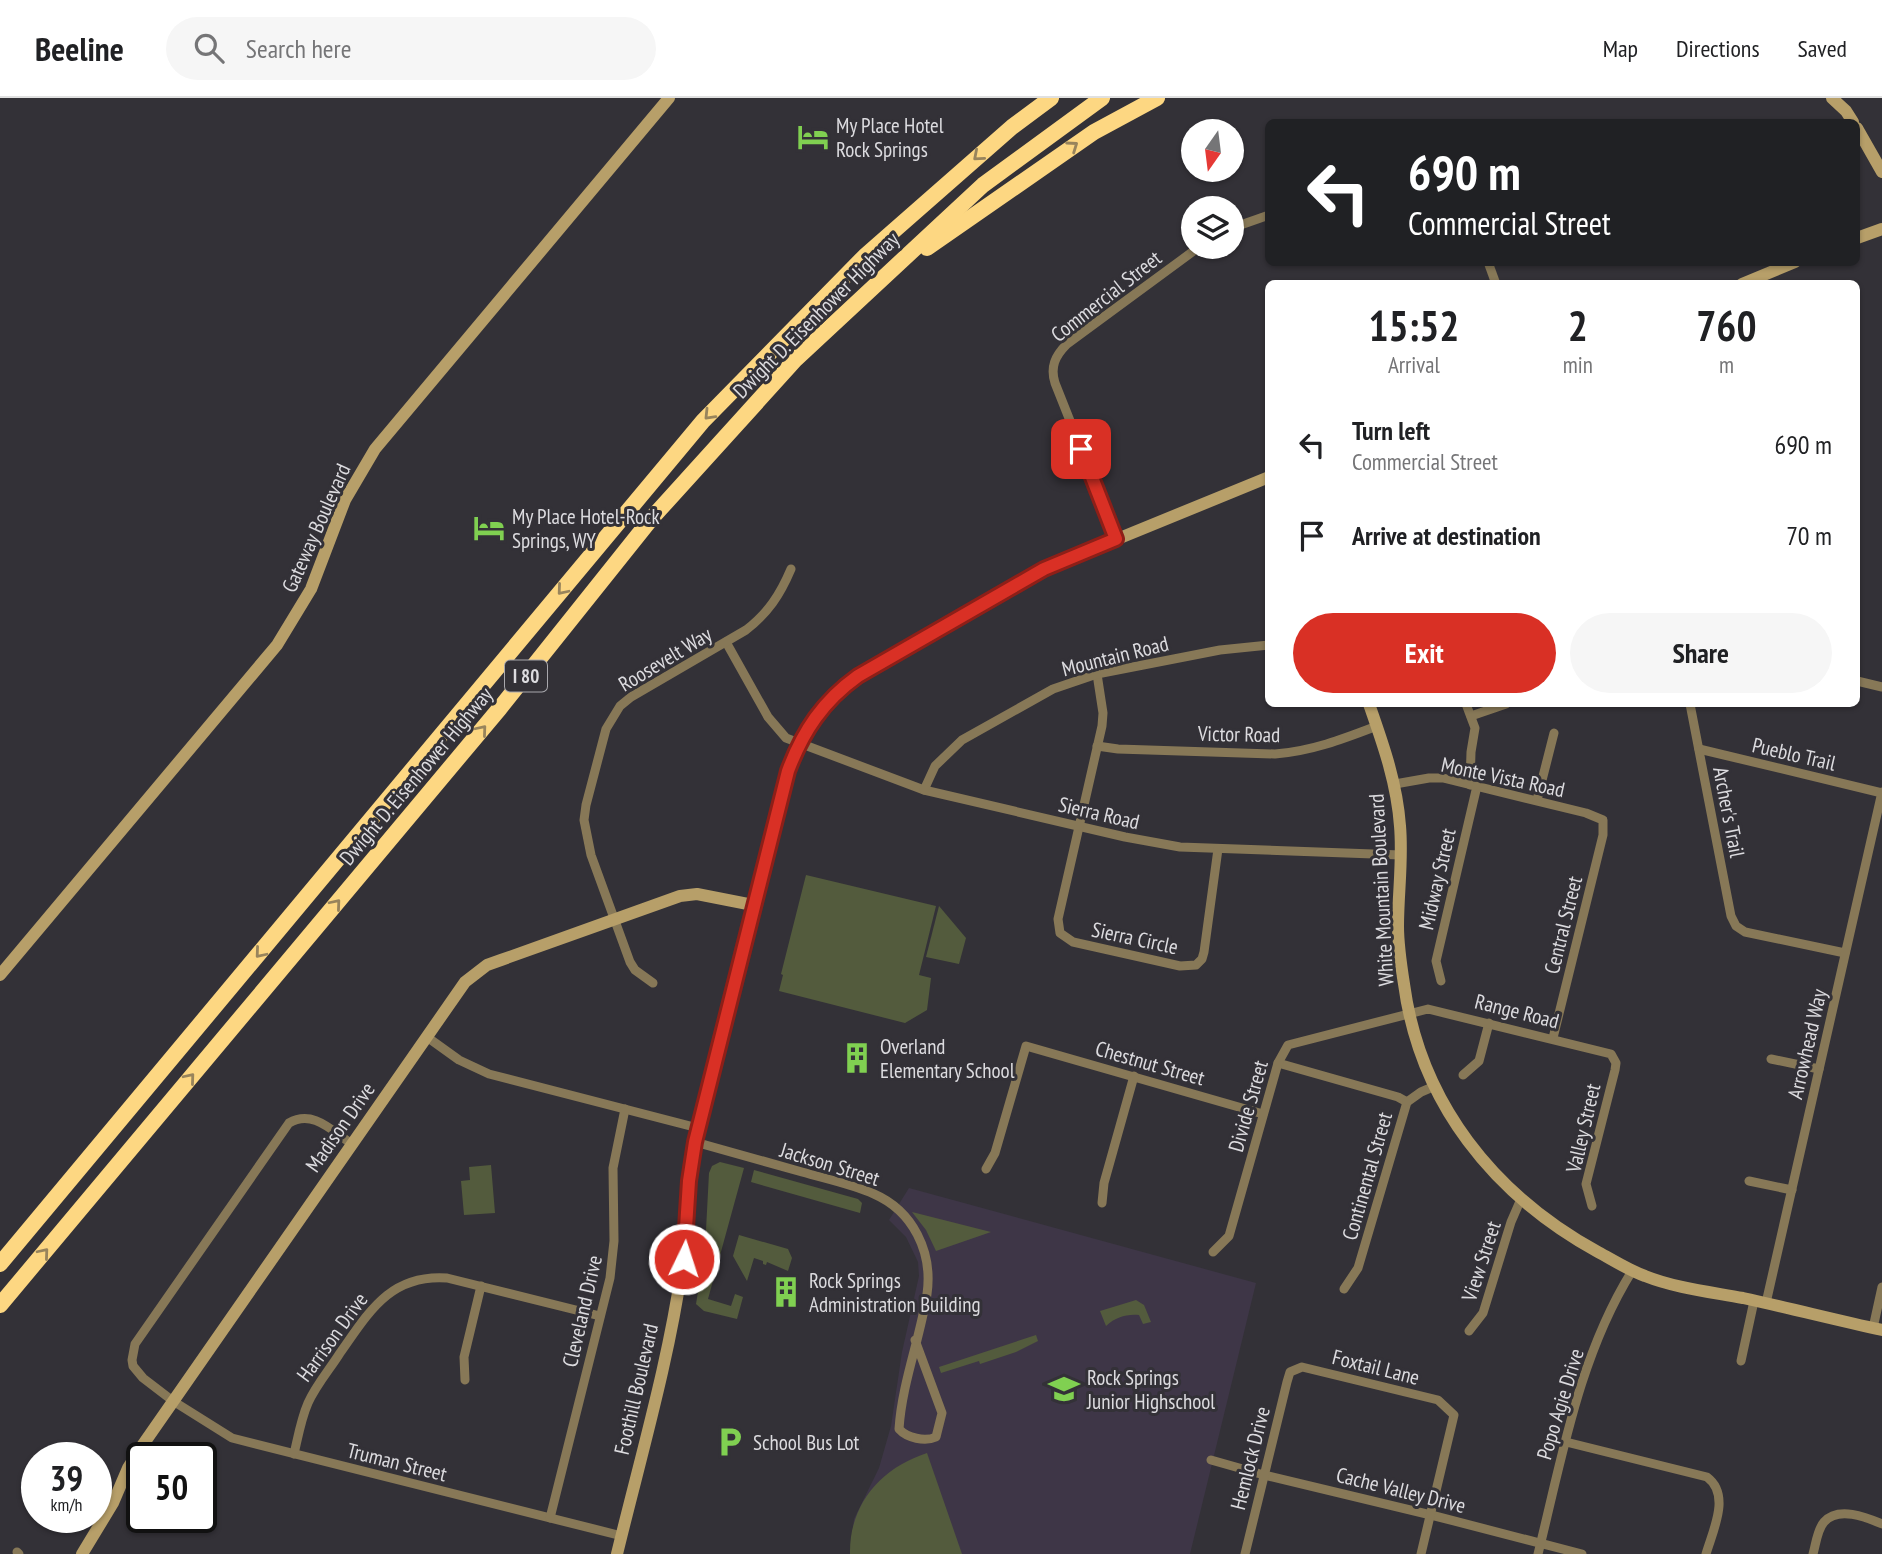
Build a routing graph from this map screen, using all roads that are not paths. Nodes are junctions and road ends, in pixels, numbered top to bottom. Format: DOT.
graph roads {
  1 [pos="669,98"];
  2 [pos="1032,98"];
  3 [pos="1051,98"];
  4 [pos="1102,98"];
  5 [pos="1157,98"];
  6 [pos="1832,98"];
  7 [pos="1851,119"];
  8 [pos="1012,127"];
  9 [pos="1860,133"];
  10 [pos="1882,172"];
  11 [pos="1265,216"];
  12 [pos="1244,224"];
  13 [pos="1882,229"];
  14 [pos="1860,238"];
  15 [pos="1183,259"];
  16 [pos="1785,266"];
  17 [pos="1752,280"];
  18 [pos="876,283"];
  19 [pos="1265,479"];
  20 [pos="1116,539"];
  21 [pos="791,569"];
  22 [pos="726,642"];
  23 [pos="1265,645"];
  24 [pos="1097,674"];
  25 [pos="1860,682"];
  26 [pos="1882,687"];
  27 [pos="1370,707"];
  28 [pos="1467,707"];
  29 [pos="1497,707"];
  30 [pos="1691,707"];
  31 [pos="1471,716"];
  32 [pos="1377,726"];
  33 [pos="1554,733"];
  34 [pos="799,744"];
  35 [pos="1097,746"];
  36 [pos="1699,749"];
  37 [pos="1395,784"];
  38 [pos="1474,785"];
  39 [pos="924,790"];
  40 [pos="1882,792"];
  41 [pos="1537,800"];
  42 [pos="1603,820"];
  43 [pos="1079,827"];
  44 [pos="1218,849"];
  45 [pos="1402,855"];
  46 [pos="753,905"];
  47 [pos="614,920"];
  48 [pos="1846,953"];
  49 [pos="0,975"];
  50 [pos="1441,981"];
  51 [pos="653,983"];
  52 [pos="1408,1013"];
  53 [pos="1489,1023"];
  54 [pos="426,1037"];
  55 [pos="1553,1038"];
  56 [pos="1614,1058"];
  57 [pos="1771,1059"];
  58 [pos="1278,1063"];
  59 [pos="1819,1069"];
  60 [pos="1463,1075"];
  61 [pos="1133,1076"];
  62 [pos="1435,1086"];
  63 [pos="1407,1102"];
  64 [pos="625,1109"];
  65 [pos="1263,1114"];
  66 [pos="698,1128"];
  67 [pos="695,1142"];
  68 [pos="352,1144"];
  69 [pos="986,1169"];
  70 [pos="1749,1181"];
  71 [pos="1792,1190"];
  72 [pos="1521,1199"];
  73 [pos="1102,1203"];
  74 [pos="1592,1206"];
  75 [pos="1213,1252"];
  76 [pos="0,1264"];
  77 [pos="1632,1270"];
  78 [pos="481,1286"];
  79 [pos="1882,1287"];
  80 [pos="1344,1289"];
  81 [pos="1760,1302"];
  82 [pos="0,1305"];
  83 [pos="600,1316"];
  84 [pos="1877,1329"];
  85 [pos="1469,1331"];
  86 [pos="915,1340"];
  87 [pos="1741,1361"];
  88 [pos="1290,1372"];
  89 [pos="465,1380"];
  90 [pos="173,1401"];
  91 [pos="1566,1442"];
  92 [pos="294,1454"];
  93 [pos="1211,1460"];
  94 [pos="1264,1475"];
  95 [pos="1431,1515"];
  96 [pos="550,1518"];
  97 [pos="1882,1524"];
  98 [pos="622,1536"];
  99 [pos="1541,1544"];
  100 [pos="82,1554"];
  101 [pos="617,1554"];
  102 [pos="1245,1554"];
  103 [pos="1421,1554"];
  104 [pos="1538,1554"];
  105 [pos="1582,1554"];
  106 [pos="1706,1554"];
  107 [pos="1814,1554"];
  1 -- 49 [label="main road, Gateway Boulevard"];
  2 -- 8 [label="highway"];
  3 -- 8 [label="highway, Dwight D. Eisenhower Highway / I 80"];
  4 -- 18 [label="highway, Dwight D. Eisenhower Highway / I 80"];
  18 -- 5 [label="highway, one-way"];
  6 -- 7 [label="main road"];
  8 -- 76 [label="highway, Dwight D. Eisenhower Highway / I 80, one-way"];
  9 -- 10 [label="main road"];
  11 -- 12 [label="street"];
  13 -- 14 [label="main road"];
  15 -- 20 [label="street, Commercial Street"];
  16 -- 17 [label="main road"];
  82 -- 18 [label="highway, Dwight D. Eisenhower Highway / I 80, one-way"];
  19 -- 20 [label="main road, Foothill Boulevard"];
  20 -- 34 [label="main road, Foothill Boulevard"];
  21 -- 22 [label="street, Roosevelt Way"];
  22 -- 34 [label="street, Sierra Road"];
  22 -- 47 [label="street, Roosevelt Way"];
  23 -- 24 [label="street, Mountain Road"];
  24 -- 35 [label="street"];
  24 -- 39 [label="street, Mountain Road"];
  25 -- 26 [label="street"];
  27 -- 32 [label="main road, White Mountain Boulevard"];
  28 -- 31 [label="street, Midway Street"];
  29 -- 31 [label="street"];
  30 -- 36 [label="street, Archer's Trail"];
  31 -- 38 [label="street, Midway Street"];
  32 -- 35 [label="street, Victor Road"];
  32 -- 37 [label="main road, White Mountain Boulevard"];
  33 -- 41 [label="street"];
  34 -- 39 [label="street, Sierra Road"];
  34 -- 46 [label="main road, Foothill Boulevard"];
  35 -- 43 [label="street"];
  36 -- 40 [label="street, Pueblo Trail"];
  36 -- 48 [label="street, Archer's Trail"];
  37 -- 38 [label="street, Monte Vista Road"];
  37 -- 45 [label="main road, White Mountain Boulevard"];
  38 -- 41 [label="street, Monte Vista Road"];
  38 -- 50 [label="street, Midway Street"];
  39 -- 43 [label="street, Sierra Road"];
  40 -- 48 [label="street, Arrowhead Way"];
  41 -- 42 [label="street, Monte Vista Road"];
  42 -- 55 [label="street, Central Street"];
  43 -- 44 [label="street, Sierra Road"];
  43 -- 44 [label="street, Sierra Circle"];
  44 -- 45 [label="street, Sierra Road"];
  45 -- 52 [label="main road, White Mountain Boulevard"];
  46 -- 47 [label="main road, Madison Drive"];
  46 -- 66 [label="main road, Foothill Boulevard"];
  47 -- 51 [label="street, Roosevelt Way"];
  47 -- 54 [label="main road, Madison Drive"];
  48 -- 59 [label="street, Arrowhead Way"];
  52 -- 53 [label="street, Range Road"];
  52 -- 58 [label="street, Divide Street"];
  52 -- 62 [label="main road, White Mountain Boulevard"];
  53 -- 55 [label="street, Range Road"];
  53 -- 60 [label="street"];
  54 -- 64 [label="street"];
  54 -- 68 [label="main road, Madison Drive"];
  55 -- 56 [label="street, Range Road"];
  56 -- 74 [label="street, Valley Street"];
  57 -- 59 [label="street"];
  58 -- 63 [label="street"];
  58 -- 65 [label="street, Divide Street"];
  59 -- 71 [label="street, Arrowhead Way"];
  61 -- 65 [label="street, Chestnut Street"];
  61 -- 69 [label="street, Chestnut Street"];
  61 -- 73 [label="street"];
  62 -- 63 [label="street, Continental Street"];
  62 -- 72 [label="main road, White Mountain Boulevard"];
  63 -- 80 [label="street, Continental Street"];
  64 -- 66 [label="street"];
  64 -- 83 [label="street, Cleveland Drive"];
  65 -- 75 [label="street, Divide Street"];
  66 -- 67 [label="main road, Foothill Boulevard"];
  67 -- 86 [label="street, Jackson Street"];
  67 -- 98 [label="main road, Foothill Boulevard"];
  68 -- 90 [label="main road, Madison Drive"];
  68 -- 90 [label="street, Truman Street"];
  70 -- 71 [label="street"];
  71 -- 81 [label="street, Arrowhead Way"];
  72 -- 77 [label="main road, White Mountain Boulevard"];
  72 -- 85 [label="street, View Street"];
  77 -- 81 [label="main road, White Mountain Boulevard"];
  77 -- 91 [label="street, Popo Agie Drive"];
  78 -- 83 [label="street, Harrison Drive"];
  78 -- 89 [label="street"];
  78 -- 92 [label="street, Harrison Drive"];
  79 -- 84 [label="street"];
  81 -- 84 [label="main road, White Mountain Boulevard"];
  81 -- 87 [label="street, Arrowhead Way"];
  83 -- 96 [label="street, Cleveland Drive"];
  86 -- 86 [label="street, Jackson Street"];
  88 -- 94 [label="street, Hemlock Drive"];
  88 -- 95 [label="street, Foxtail Lane"];
  90 -- 92 [label="street, Truman Street"];
  90 -- 100 [label="main road, Madison Drive"];
  91 -- 99 [label="street, Popo Agie Drive"];
  91 -- 106 [label="street"];
  92 -- 96 [label="street, Truman Street"];
  93 -- 94 [label="street, Cache Valley Drive"];
  94 -- 95 [label="street, Cache Valley Drive"];
  94 -- 102 [label="street, Hemlock Drive"];
  95 -- 99 [label="street, Cache Valley Drive"];
  95 -- 103 [label="street"];
  96 -- 98 [label="street, Truman Street"];
  97 -- 107 [label="street"];
  98 -- 101 [label="main road, Foothill Boulevard"];
  99 -- 104 [label="street, Popo Agie Drive"];
  99 -- 105 [label="street, Cache Valley Drive"];
}
